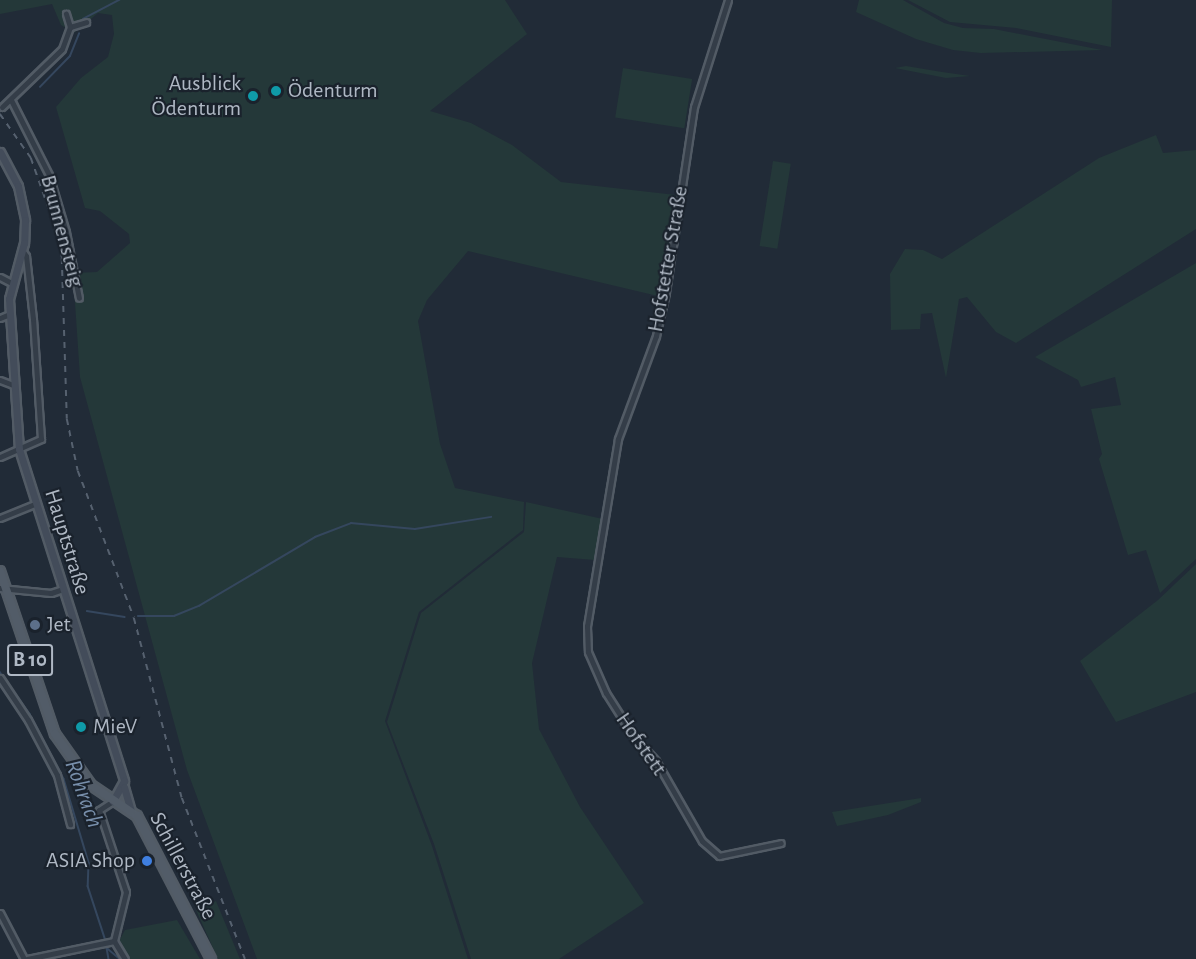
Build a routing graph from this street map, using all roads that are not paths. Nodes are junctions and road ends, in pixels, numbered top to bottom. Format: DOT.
graph roads {
  1 [pos="728,0"];
  2 [pos="66,14"];
  3 [pos="86,22"];
  4 [pos="70,27"];
  5 [pos="11,100"];
  6 [pos="2,107"];
  7 [pos="0,152"];
  8 [pos="22,250"];
  9 [pos="0,277"];
  10 [pos="12,283"];
  11 [pos="79,298"];
  12 [pos="10,314"];
  13 [pos="0,318"];
  14 [pos="0,380"];
  15 [pos="13,385"];
  16 [pos="19,449"];
  17 [pos="0,457"];
  18 [pos="35,504"];
  19 [pos="0,518"];
  20 [pos="600,560"];
  21 [pos="0,571"];
  22 [pos="3,588"];
  23 [pos="63,589"];
  24 [pos="0,678"];
  25 [pos="124,787"];
  26 [pos="112,801"];
  27 [pos="131,811"];
  28 [pos="70,824"];
  29 [pos="781,843"];
  30 [pos="0,914"];
  31 [pos="114,941"];
  32 [pos="25,959"];
  33 [pos="124,959"];
  34 [pos="211,959"];
  1 -- 20 [label="street, Hofstetter Straße"];
  2 -- 4 [label="street"];
  3 -- 4 [label="street"];
  4 -- 5 [label="street"];
  5 -- 6 [label="street"];
  5 -- 11 [label="street, Brunnensteig"];
  7 -- 8 [label="street, Hauptstraße"];
  8 -- 10 [label="street, Hauptstraße"];
  8 -- 16 [label="street"];
  9 -- 10 [label="street"];
  10 -- 12 [label="street, Hauptstraße"];
  12 -- 13 [label="street"];
  12 -- 15 [label="street, Hauptstraße"];
  14 -- 15 [label="street"];
  15 -- 16 [label="street, Hauptstraße"];
  16 -- 17 [label="street"];
  16 -- 18 [label="street, Hauptstraße"];
  18 -- 19 [label="street"];
  18 -- 23 [label="street, Hauptstraße"];
  20 -- 29 [label="street, Hofstett"];
  21 -- 22 [label="main road, B 10"];
  22 -- 23 [label="street"];
  22 -- 26 [label="main road, B 10"];
  23 -- 25 [label="street, Hauptstraße"];
  24 -- 28 [label="street"];
  25 -- 26 [label="street"];
  25 -- 27 [label="street, Hauptstraße"];
  26 -- 27 [label="main road, Schillerstraße / B 10"];
  26 -- 31 [label="street"];
  27 -- 34 [label="main road, Schillerstraße / B 10"];
  30 -- 32 [label="street"];
  31 -- 32 [label="street"];
  31 -- 33 [label="street"];
}
